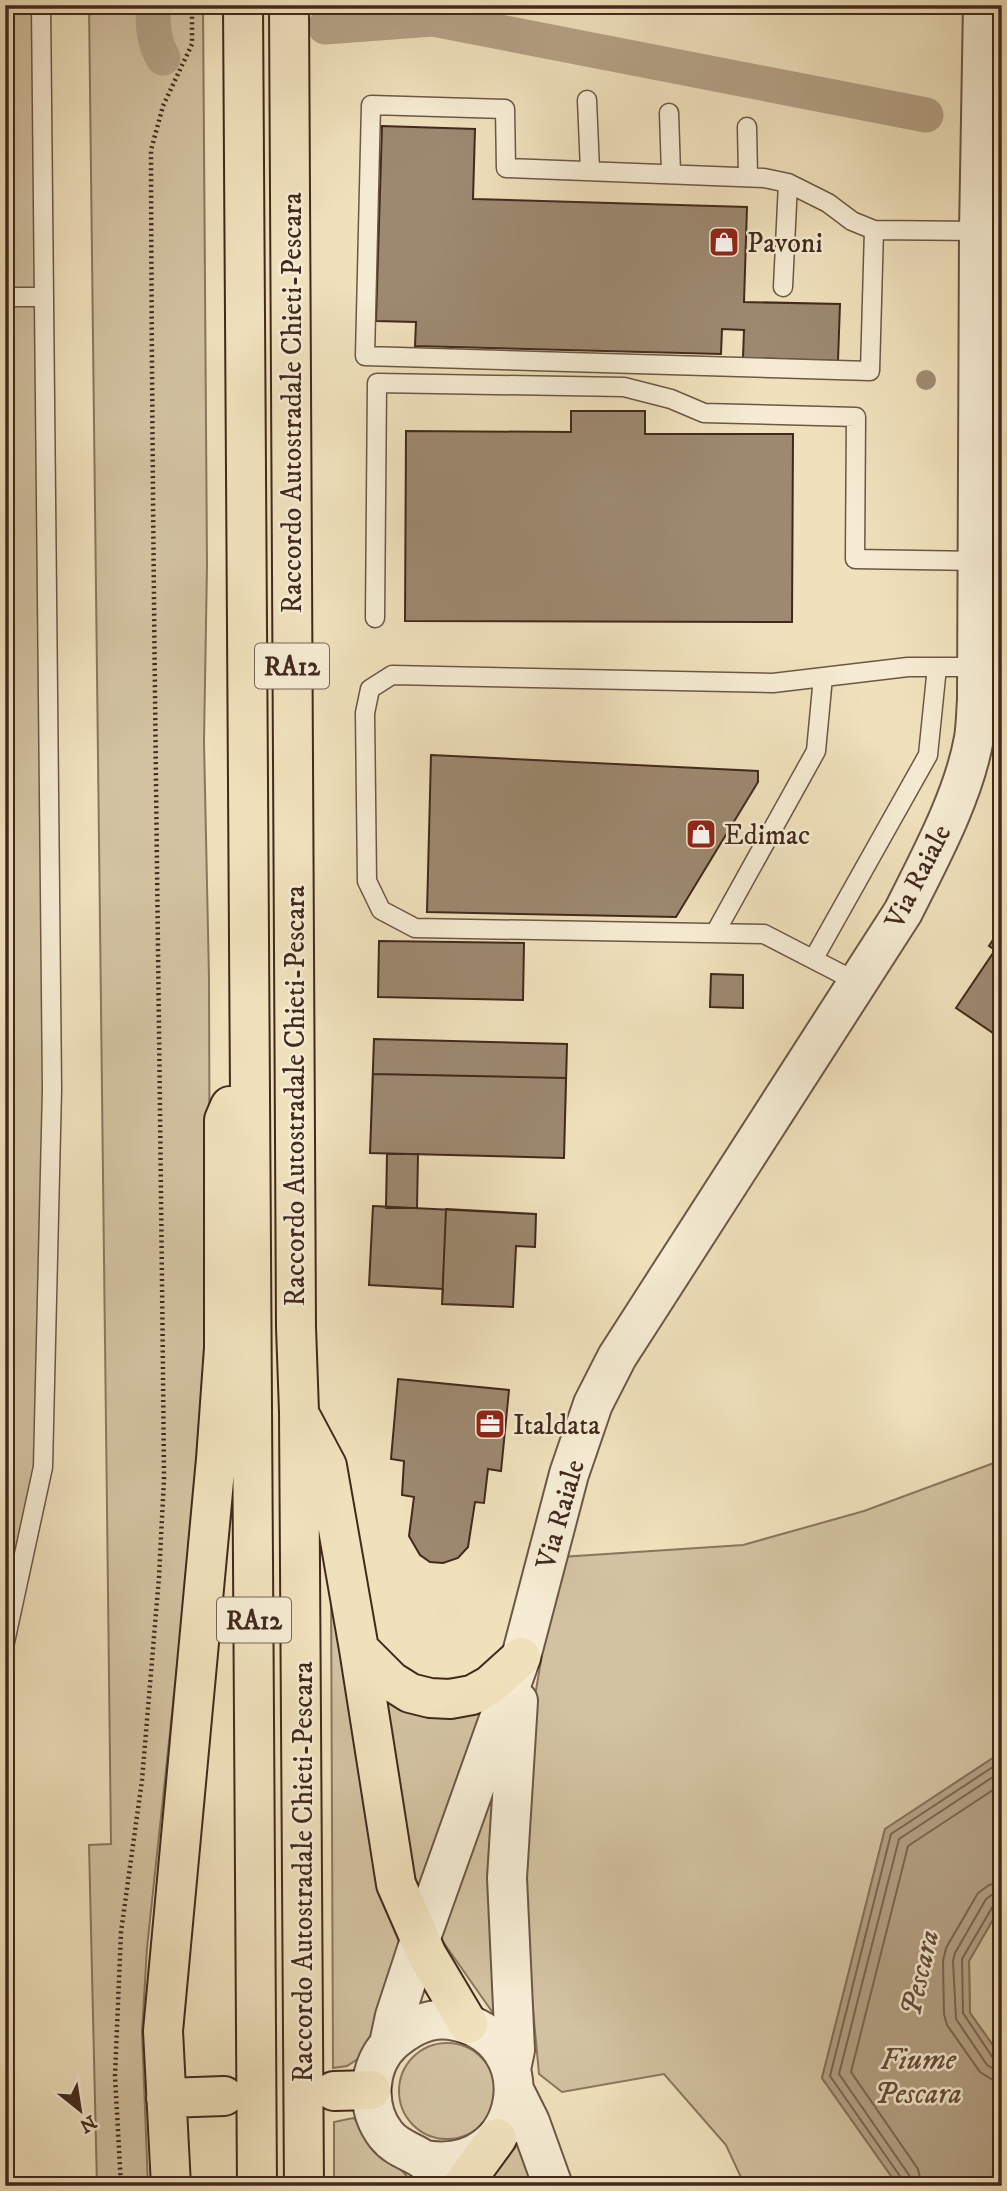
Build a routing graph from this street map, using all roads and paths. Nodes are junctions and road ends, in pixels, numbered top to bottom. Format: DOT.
graph roads {
  1 [pos="41,5"];
  2 [pos="192,5"];
  3 [pos="243,5"];
  4 [pos="289,5"];
  5 [pos="983,5"];
  6 [pos="587,100"];
  7 [pos="669,113"];
  8 [pos="747,127"];
  9 [pos="590,170"];
  10 [pos="671,173"];
  11 [pos="748,176"];
  12 [pos="788,183"];
  13 [pos="874,230"];
  14 [pos="979,232"];
  15 [pos="783,287"];
  16 [pos="5,297"];
  17 [pos="43,297"];
  18 [pos="978,561"];
  19 [pos="375,618"];
  20 [pos="937,667"];
  21 [pos="978,667"];
  22 [pos="823,677"];
  23 [pos="715,933"];
  24 [pos="814,958"];
  25 [pos="859,983"];
  26 [pos="250,1055"];
  27 [pos="299,1412"];
  28 [pos="5,1642"];
  29 [pos="359,1649"];
  30 [pos="521,1657"];
  31 [pos="420,1940"];
  32 [pos="468,2024"];
  33 [pos="389,2044"];
  34 [pos="513,2081"];
  35 [pos="371,2090"];
  36 [pos="334,2091"];
  37 [pos="224,2096"];
  38 [pos="166,2098"];
  39 [pos="497,2138"];
  40 [pos="435,2173"];
  41 [pos="121,2186"];
  42 [pos="171,2186"];
  43 [pos="257,2186"];
  44 [pos="304,2186"];
  45 [pos="463,2186"];
  46 [pos="553,2186"];
  1 -- 17 [label="lane"];
  2 -- 41 [label="path"];
  3 -- 26 [label="highway, Raccordo Autostradale Chieti-Pescara / RA12"];
  4 -- 27 [label="highway, Raccordo Autostradale Chieti-Pescara / RA12"];
  5 -- 14 [label="street, Via Raiale"];
  6 -- 9 [label="lane"];
  7 -- 10 [label="lane"];
  8 -- 11 [label="lane"];
  9 -- 10 [label="lane"];
  9 -- 13 [label="lane"];
  10 -- 11 [label="lane"];
  11 -- 12 [label="lane"];
  12 -- 13 [label="lane"];
  12 -- 15 [label="lane"];
  13 -- 14 [label="lane"];
  14 -- 18 [label="street, Via Raiale"];
  16 -- 17 [label="lane"];
  17 -- 28 [label="lane"];
  18 -- 19 [label="lane"];
  18 -- 21 [label="street, Via Raiale"];
  20 -- 21 [label="lane"];
  20 -- 22 [label="lane"];
  20 -- 24 [label="lane"];
  21 -- 25 [label="street, Via Raiale"];
  22 -- 23 [label="lane"];
  22 -- 23 [label="lane"];
  23 -- 24 [label="lane"];
  24 -- 25 [label="lane"];
  25 -- 30 [label="street, Via Raiale"];
  26 -- 38 [label="highway"];
  26 -- 43 [label="highway, Raccordo Autostradale Chieti-Pescara / RA12"];
  27 -- 29 [label="highway"];
  27 -- 44 [label="highway, Raccordo Autostradale Chieti-Pescara / RA12"];
  29 -- 30 [label="highway"];
  29 -- 31 [label="highway"];
  30 -- 31 [label="street, Via Raiale"];
  30 -- 34 [label="street, Via Raiale"];
  31 -- 32 [label="highway"];
  31 -- 33 [label="street, Via Raiale"];
  32 -- 33 [label="street"];
  32 -- 34 [label="street"];
  33 -- 35 [label="street"];
  34 -- 39 [label="street"];
  34 -- 46 [label="street"];
  35 -- 36 [label="highway"];
  35 -- 40 [label="street"];
  37 -- 38 [label="highway"];
  38 -- 42 [label="highway"];
  39 -- 40 [label="street"];
  39 -- 45 [label="highway"];
}
